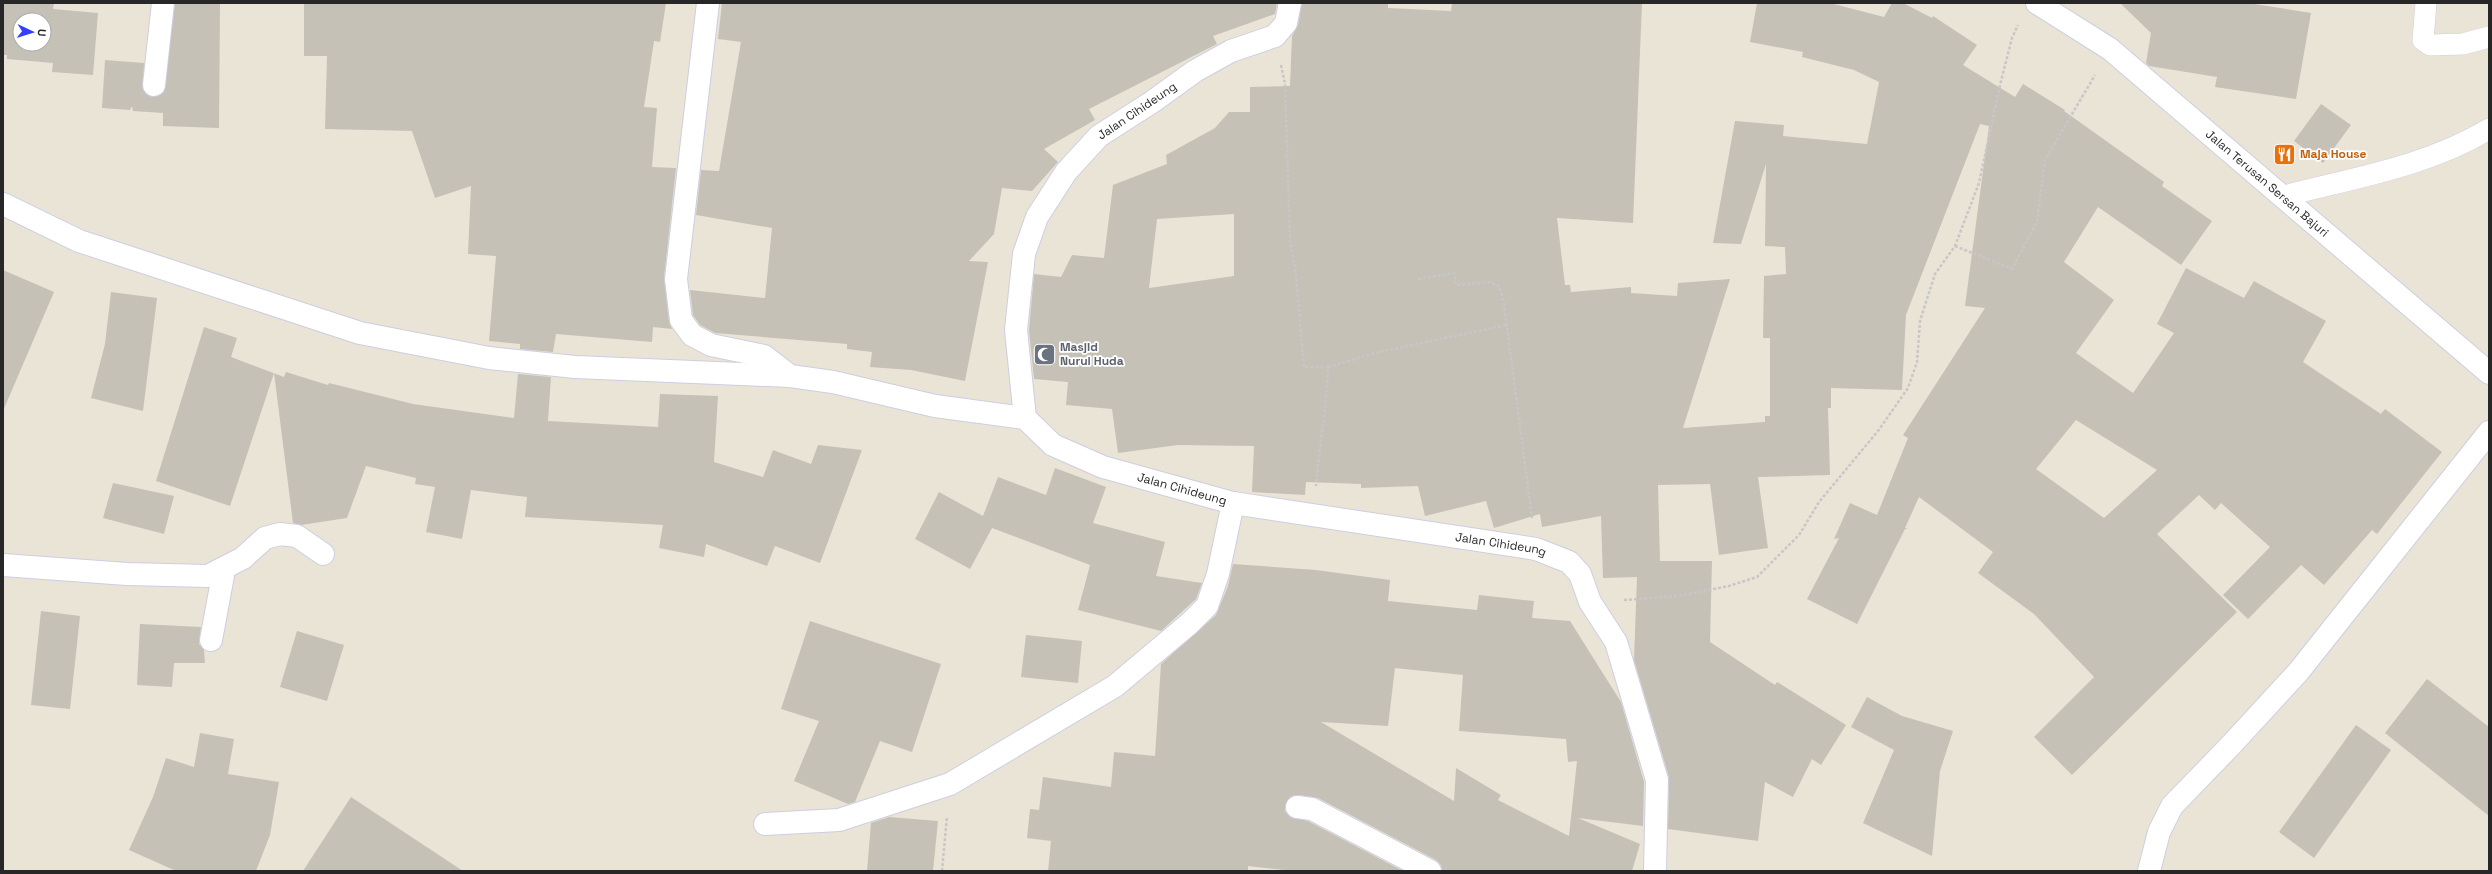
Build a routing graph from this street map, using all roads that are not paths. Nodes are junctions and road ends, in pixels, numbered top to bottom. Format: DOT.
graph roads {
  1 [pos="163,3"];
  2 [pos="708,3"];
  3 [pos="1290,3"];
  4 [pos="2038,3"];
  5 [pos="2426,3"];
  6 [pos="2489,37"];
  7 [pos="154,85"];
  8 [pos="2489,129"];
  9 [pos="2284,196"];
  10 [pos="3,204"];
  11 [pos="2489,373"];
  12 [pos="790,376"];
  13 [pos="1025,418"];
  14 [pos="2489,432"];
  15 [pos="1232,503"];
  16 [pos="323,554"];
  17 [pos="3,565"];
  18 [pos="224,570"];
  19 [pos="211,640"];
  20 [pos="1297,807"];
  21 [pos="765,824"];
  22 [pos="1430,871"];
  23 [pos="1655,871"];
  24 [pos="2149,871"];
  1 -- 7 [label="street"];
  2 -- 12 [label="street"];
  3 -- 13 [label="street, Jalan Cihideung"];
  4 -- 9 [label="street, Jalan Terusan Sersan Bajuri"];
  5 -- 6 [label="lane"];
  8 -- 9 [label="lane"];
  9 -- 11 [label="street, Jalan Terusan Sersan Bajuri"];
  10 -- 12 [label="street"];
  12 -- 13 [label="street"];
  13 -- 15 [label="street, Jalan Cihideung"];
  14 -- 24 [label="street"];
  15 -- 21 [label="street"];
  15 -- 23 [label="street, Jalan Cihideung"];
  16 -- 18 [label="street"];
  17 -- 18 [label="street"];
  18 -- 19 [label="street"];
  20 -- 22 [label="street"];
}
